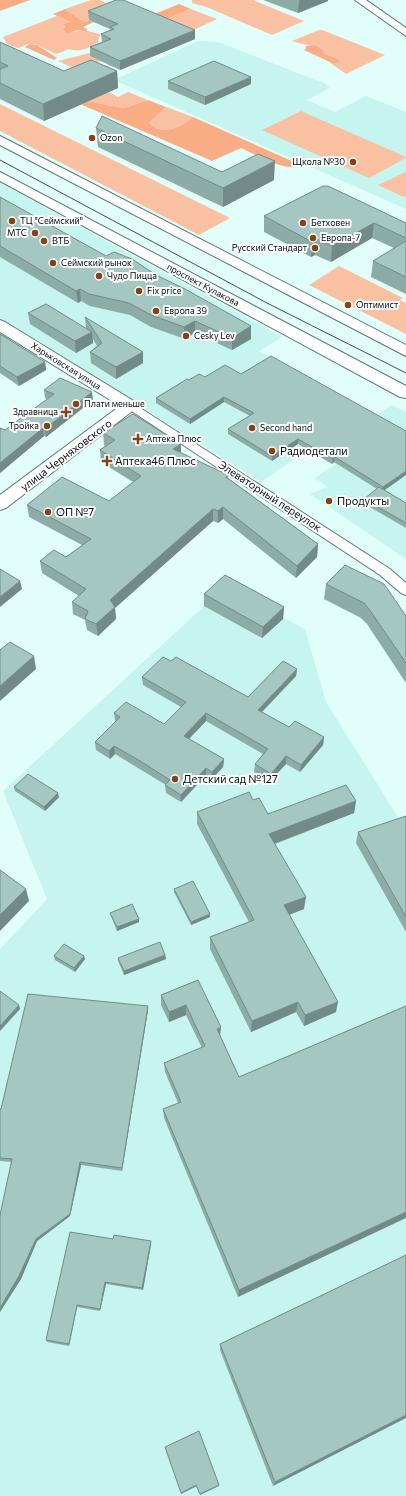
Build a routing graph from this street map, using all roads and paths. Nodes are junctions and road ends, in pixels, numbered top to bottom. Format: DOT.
graph roads {
  1 [pos="360,0"];
  2 [pos="406,33"];
  3 [pos="0,140"];
  4 [pos="0,176"];
  5 [pos="0,325"];
  6 [pos="406,351"];
  7 [pos="406,394"];
  8 [pos="131,406"];
  9 [pos="0,504"];
  10 [pos="406,590"];
  1 -- 2 [label="street"];
  3 -- 6 [label="main road"];
  4 -- 7 [label="main road, проспект Кулакова"];
  5 -- 8 [label="main road, Харьковская улица"];
  8 -- 9 [label="main road, улица Черняховского"];
  8 -- 10 [label="street, Элеваторный переулок"];
}
